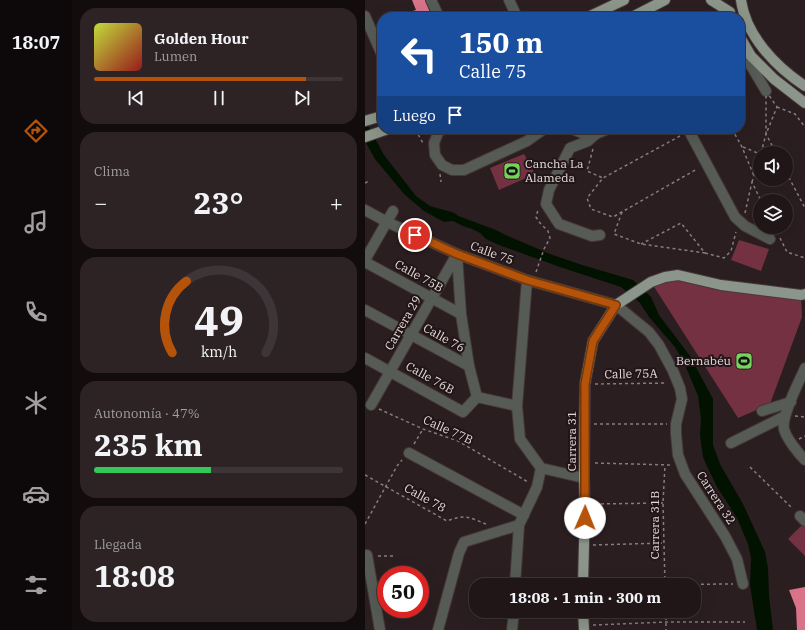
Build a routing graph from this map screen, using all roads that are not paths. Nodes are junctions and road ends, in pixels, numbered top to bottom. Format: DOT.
graph roads {
  1 [pos="431,0"];
  2 [pos="509,0"];
  3 [pos="624,0"];
  4 [pos="665,0"];
  5 [pos="711,0"];
  6 [pos="727,0"];
  7 [pos="741,0"];
  8 [pos="437,12"];
  9 [pos="515,12"];
  10 [pos="599,12"];
  11 [pos="642,12"];
  12 [pos="728,12"];
  13 [pos="730,12"];
  14 [pos="744,12"];
  15 [pos="745,15"];
  16 [pos="365,16"];
  17 [pos="377,44"];
  18 [pos="746,59"];
  19 [pos="805,86"];
  20 [pos="766,91"];
  21 [pos="805,103"];
  22 [pos="377,117"];
  23 [pos="365,121"];
  24 [pos="377,133"];
  25 [pos="437,134"];
  26 [pos="537,134"];
  27 [pos="582,134"];
  28 [pos="596,134"];
  29 [pos="690,134"];
  30 [pos="365,137"];
  31 [pos="365,210"];
  32 [pos="393,211"];
  33 [pos="387,222"];
  34 [pos="600,235"];
  35 [pos="770,239"];
  36 [pos="457,254"];
  37 [pos="365,261"];
  38 [pos="527,280"];
  39 [pos="805,294"];
  40 [pos="432,298"];
  41 [pos="619,303"];
  42 [pos="365,310"];
  43 [pos="461,314"];
  44 [pos="411,335"];
  45 [pos="365,358"];
  46 [pos="469,366"];
  47 [pos="805,368"];
  48 [pos="390,371"];
  49 [pos="477,397"];
  50 [pos="791,402"];
  51 [pos="371,404"];
  52 [pos="517,406"];
  53 [pos="762,411"];
  54 [pos="785,416"];
  55 [pos="731,443"];
  56 [pos="409,453"];
  57 [pos="805,460"];
  58 [pos="541,468"];
  59 [pos="584,478"];
  60 [pos="524,515"];
  61 [pos="519,524"];
  62 [pos="367,556"];
  63 [pos="515,578"];
  64 [pos="583,578"];
  65 [pos="743,584"];
  66 [pos="513,618"];
  67 [pos="380,630"];
  68 [pos="438,630"];
  69 [pos="512,630"];
  1 -- 8 [label="street"];
  2 -- 9 [label="street"];
  3 -- 10 [label="main road"];
  4 -- 11 [label="main road"];
  5 -- 12 [label="main road"];
  6 -- 13 [label="main road"];
  7 -- 14 [label="main road"];
  15 -- 19 [label="main road"];
  16 -- 17 [label="street"];
  18 -- 20 [label="street"];
  18 -- 21 [label="main road"];
  22 -- 23 [label="main road"];
  24 -- 30 [label="main road"];
  25 -- 26 [label="street"];
  27 -- 28 [label="street"];
  28 -- 34 [label="street"];
  29 -- 35 [label="street"];
  31 -- 33 [label="street, Calle 75"];
  32 -- 33 [label="street"];
  33 -- 36 [label="street, Calle 75"];
  33 -- 37 [label="street"];
  36 -- 38 [label="street, Calle 75"];
  36 -- 40 [label="street, Carrera 29"];
  36 -- 43 [label="street"];
  37 -- 40 [label="street, Calle 75B"];
  38 -- 41 [label="street, Calle 75"];
  38 -- 52 [label="street"];
  39 -- 41 [label="main road, Carrera 31"];
  40 -- 43 [label="street, Calle 75B"];
  40 -- 44 [label="street, Carrera 29"];
  41 -- 59 [label="main road, Carrera 31"];
  41 -- 65 [label="street, Carrera 32"];
  42 -- 44 [label="street, Calle 76"];
  43 -- 46 [label="street"];
  44 -- 46 [label="street, Calle 76"];
  44 -- 48 [label="street, Carrera 29"];
  45 -- 48 [label="street, Calle 76B"];
  46 -- 49 [label="street"];
  47 -- 50 [label="street"];
  48 -- 49 [label="street, Calle 76B"];
  48 -- 51 [label="street, Carrera 29"];
  49 -- 52 [label="street"];
  50 -- 53 [label="street"];
  50 -- 54 [label="street"];
  52 -- 58 [label="street"];
  54 -- 55 [label="street"];
  54 -- 57 [label="street"];
  56 -- 60 [label="street"];
  58 -- 59 [label="street"];
  58 -- 60 [label="street"];
  59 -- 64 [label="main road, Carrera 31"];
  60 -- 61 [label="street"];
  61 -- 63 [label="street"];
  61 -- 68 [label="street"];
  62 -- 67 [label="street"];
  66 -- 69 [label="street"];
}
